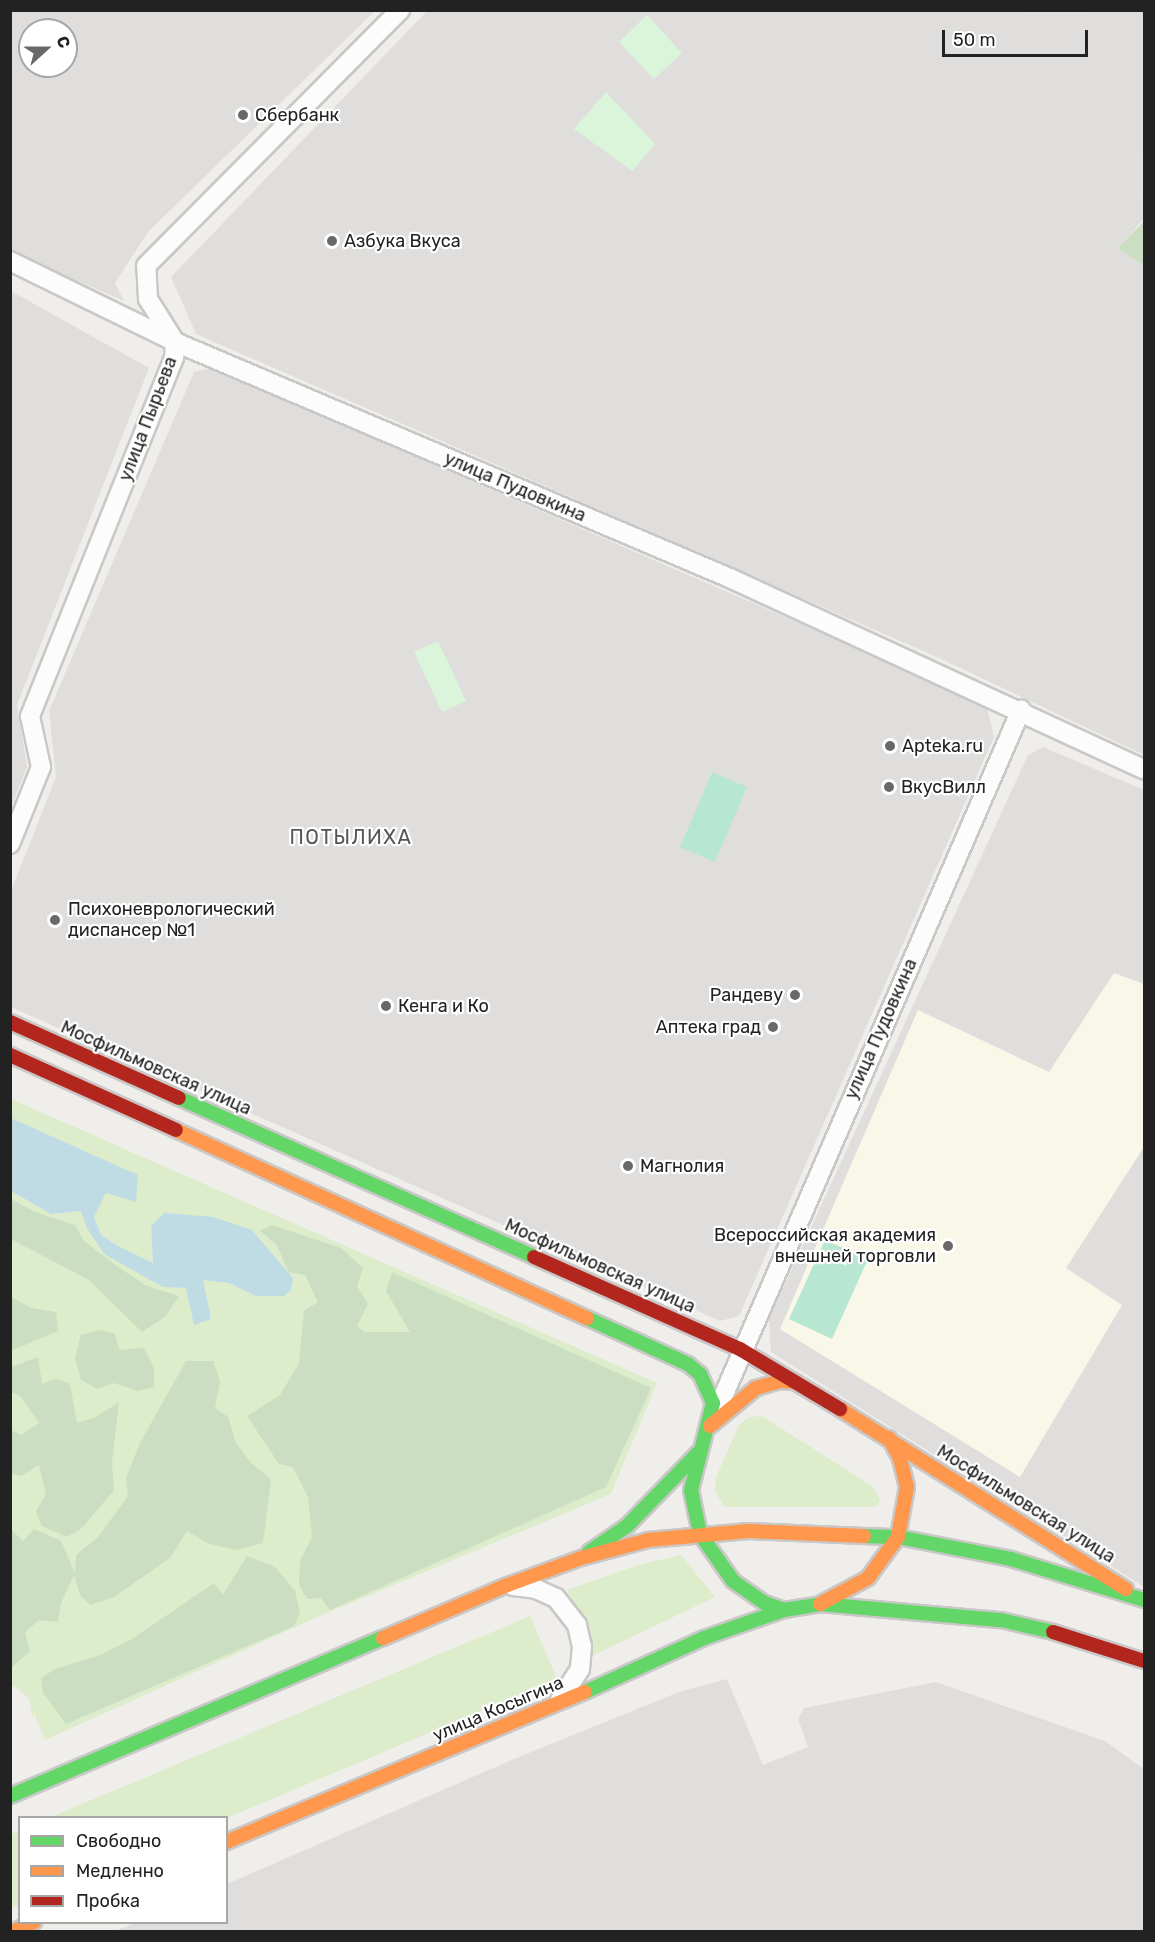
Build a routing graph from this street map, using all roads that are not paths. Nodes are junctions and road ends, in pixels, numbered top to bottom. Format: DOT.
graph roads {
  1 [pos="400,10"];
  2 [pos="10,261"];
  3 [pos="175,342"];
  4 [pos="1021,710"];
  5 [pos="1144,769"];
  6 [pos="10,844"];
  7 [pos="10,1022"];
  8 [pos="10,1055"];
  9 [pos="740,1349"];
  10 [pos="796,1382"];
  11 [pos="710,1426"];
  12 [pos="888,1437"];
  13 [pos="699,1452"];
  14 [pos="700,1534"];
  15 [pos="898,1538"];
  16 [pos="581,1558"];
  17 [pos="505,1586"];
  18 [pos="1141,1598"];
  19 [pos="820,1604"];
  20 [pos="784,1610"];
  21 [pos="1144,1661"];
  22 [pos="557,1704"];
  23 [pos="10,1796"];
  24 [pos="228,1841"];
  25 [pos="31,1924"];
  26 [pos="12,1932"];
  1 -- 3 [label="street, улица Пырьева"];
  2 -- 3 [label="street, улица Пудовкина"];
  3 -- 4 [label="street, улица Пудовкина"];
  3 -- 6 [label="street, улица Пырьева"];
  4 -- 5 [label="street, улица Пудовкина"];
  4 -- 9 [label="street, улица Пудовкина"];
  7 -- 9 [label="main road, Мосфильмовская улица"];
  8 -- 11 [label="main road"];
  9 -- 10 [label="main road, Мосфильмовская улица"];
  9 -- 11 [label="street, улица Пудовкина"];
  10 -- 11 [label="main road"];
  10 -- 12 [label="main road, Мосфильмовская улица"];
  11 -- 13 [label="main road"];
  12 -- 15 [label="main road, улица Косыгина"];
  12 -- 18 [label="main road, Мосфильмовская улица"];
  13 -- 14 [label="main road"];
  13 -- 16 [label="main road"];
  14 -- 15 [label="main road"];
  14 -- 16 [label="main road"];
  14 -- 20 [label="main road"];
  15 -- 18 [label="main road"];
  15 -- 19 [label="main road, улица Косыгина"];
  16 -- 17 [label="main road"];
  17 -- 22 [label="street"];
  17 -- 23 [label="main road"];
  19 -- 20 [label="main road, улица Косыгина"];
  19 -- 21 [label="main road, улица Косыгина"];
  20 -- 22 [label="main road, улица Косыгина"];
  22 -- 24 [label="main road, улица Косыгина"];
  25 -- 26 [label="main road"];
}
